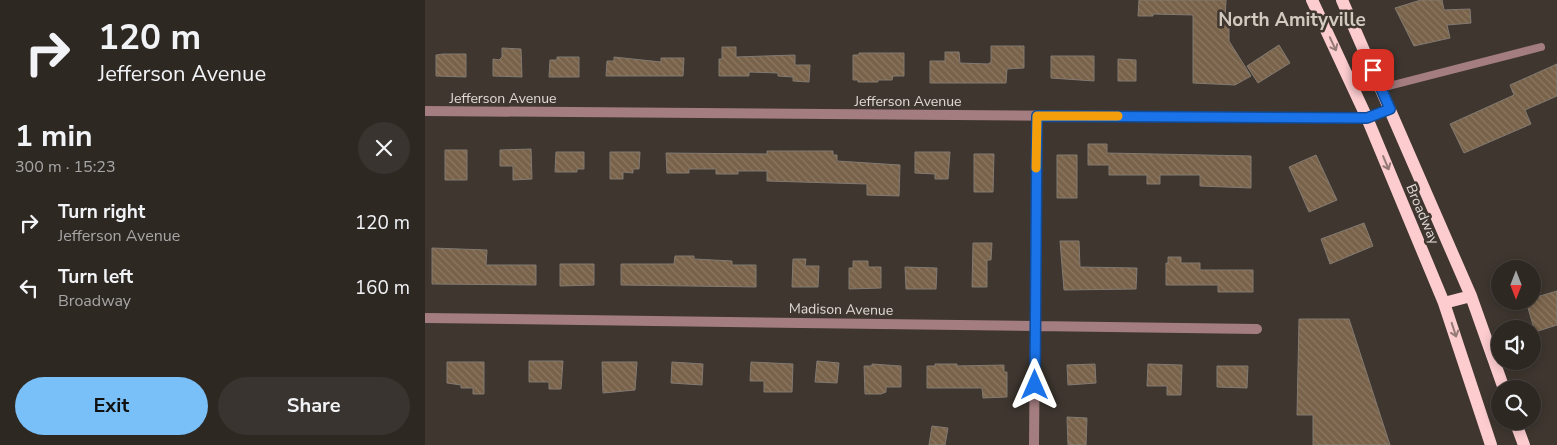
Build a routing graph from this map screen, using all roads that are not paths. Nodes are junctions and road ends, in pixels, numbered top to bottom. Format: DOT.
graph roads {
  1 [pos="1312,0"];
  2 [pos="1342,0"];
  3 [pos="1541,47"];
  4 [pos="1381,88"];
  5 [pos="1390,109"];
  6 [pos="425,111"];
  7 [pos="1037,116"];
  8 [pos="1367,118"];
  9 [pos="1471,296"];
  10 [pos="1445,303"];
  11 [pos="425,318"];
  12 [pos="1035,325"];
  13 [pos="1257,329"];
  14 [pos="1501,380"];
  15 [pos="1518,430"];
  16 [pos="1034,445"];
  17 [pos="1491,445"];
  18 [pos="1524,445"];
  1 -- 8 [label="main road, Broadway, one-way"];
  2 -- 4 [label="main road, Broadway"];
  3 -- 4 [label="lane"];
  4 -- 5 [label="main road, Broadway"];
  5 -- 8 [label="street, Jefferson Avenue"];
  5 -- 9 [label="main road, Broadway"];
  6 -- 7 [label="street, Jefferson Avenue"];
  7 -- 8 [label="street, Jefferson Avenue"];
  7 -- 12 [label="street"];
  8 -- 10 [label="main road, Broadway, one-way"];
  9 -- 10 [label="main road"];
  9 -- 14 [label="main road, Broadway"];
  10 -- 17 [label="main road, Broadway, one-way"];
  11 -- 12 [label="street, Madison Avenue"];
  12 -- 13 [label="street, Madison Avenue"];
  12 -- 16 [label="street"];
  15 -- 18 [label="main road"];
}
